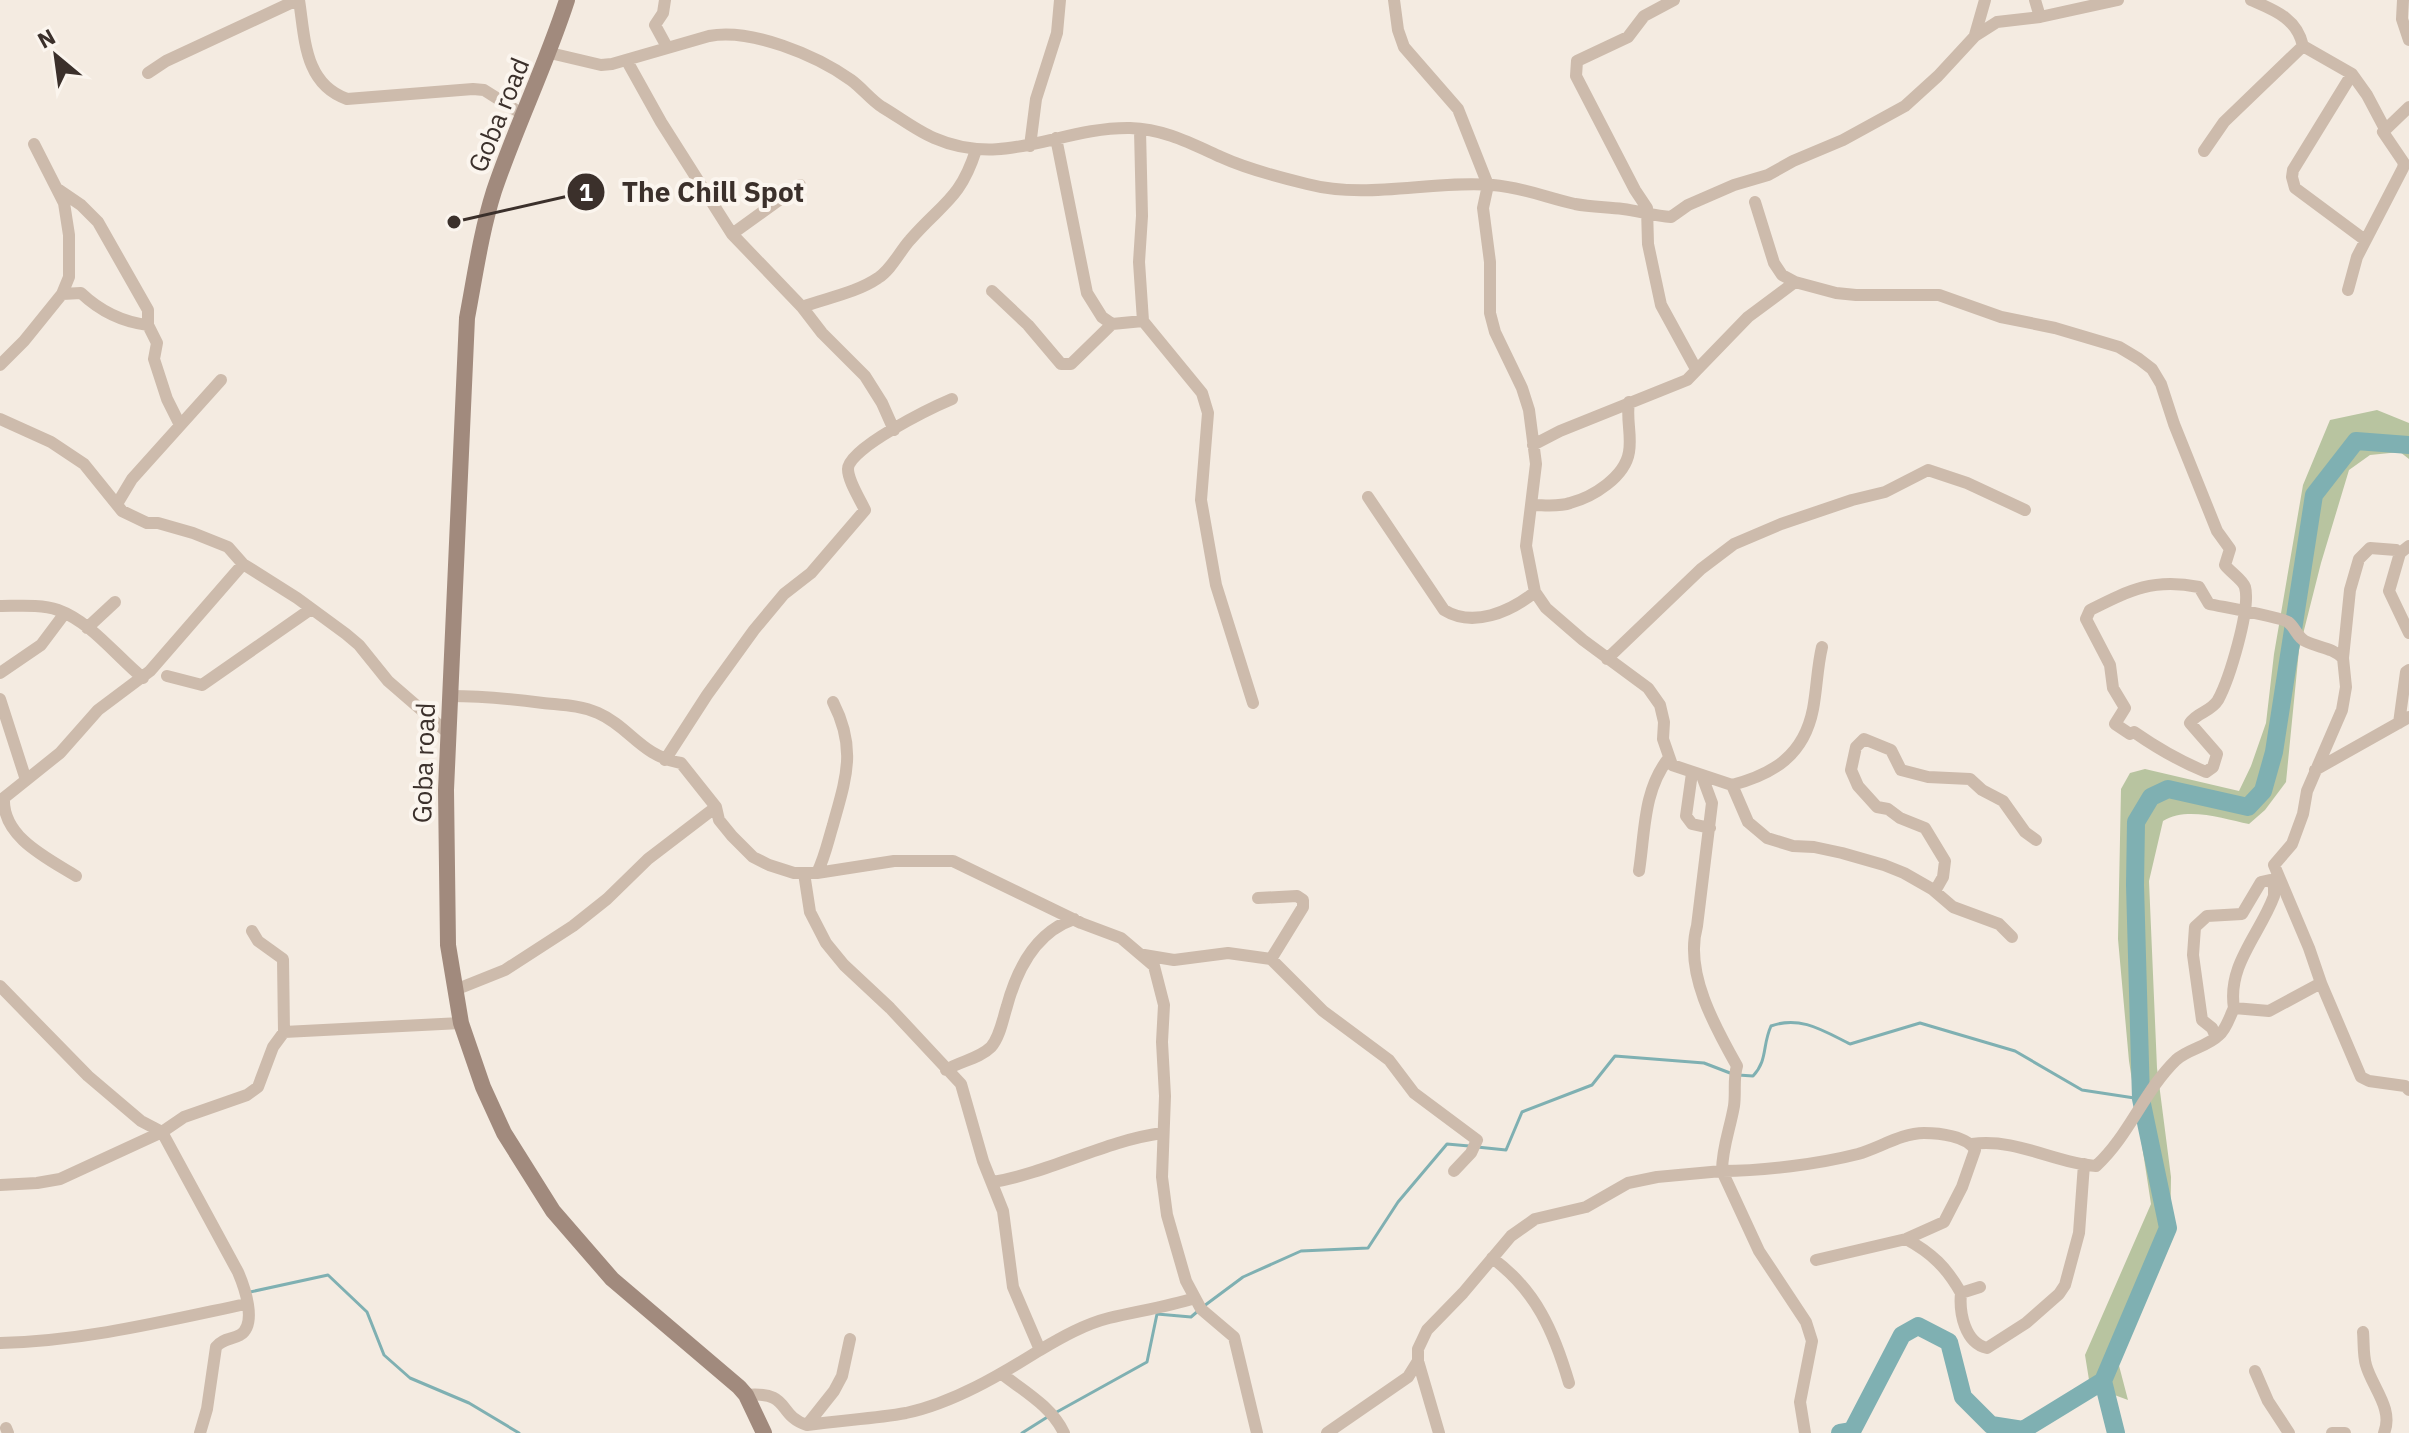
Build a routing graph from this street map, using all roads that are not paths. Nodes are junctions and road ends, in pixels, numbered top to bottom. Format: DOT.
graph roads {
  1 [pos="298,0"];
  2 [pos="567,0"];
  3 [pos="665,0"];
  4 [pos="1060,0"];
  5 [pos="1394,0"];
  6 [pos="1674,0"];
  7 [pos="1985,0"];
  8 [pos="2035,0"];
  9 [pos="2118,0"];
  10 [pos="2251,0"];
  11 [pos="2403,0"];
  12 [pos="2040,17"];
  13 [pos="1975,36"];
  14 [pos="2409,40"];
  15 [pos="2303,46"];
  16 [pos="667,47"];
  17 [pos="550,53"];
  18 [pos="627,61"];
  19 [pos="148,73"];
  20 [pos="2352,74"];
  21 [pos="2409,107"];
  22 [pos="522,114"];
  23 [pos="2385,129"];
  24 [pos="1140,130"];
  25 [pos="1056,138"];
  26 [pos="34,144"];
  27 [pos="1030,146"];
  28 [pos="976,150"];
  29 [pos="2204,151"];
  30 [pos="2404,184"];
  31 [pos="800,185"];
  32 [pos="1488,185"];
  33 [pos="59,190"];
  34 [pos="1755,202"];
  35 [pos="1647,213"];
  36 [pos="732,234"];
  37 [pos="2365,240"];
  38 [pos="1795,282"];
  39 [pos="2348,290"];
  40 [pos="992,291"];
  41 [pos="62,294"];
  42 [pos="802,307"];
  43 [pos="1143,321"];
  44 [pos="1112,324"];
  45 [pos="148,325"];
  46 [pos="0,365"];
  47 [pos="1696,369"];
  48 [pos="221,380"];
  49 [pos="952,399"];
  50 [pos="1629,402"];
  51 [pos="0,419"];
  52 [pos="180,425"];
  53 [pos="894,430"];
  54 [pos="1533,445"];
  55 [pos="1368,497"];
  56 [pos="117,504"];
  57 [pos="1533,505"];
  58 [pos="2025,510"];
  59 [pos="2404,549"];
  60 [pos="243,564"];
  61 [pos="1535,592"];
  62 [pos="115,602"];
  63 [pos="0,606"];
  64 [pos="311,609"];
  65 [pos="2246,612"];
  66 [pos="65,613"];
  67 [pos="87,628"];
  68 [pos="2409,633"];
  69 [pos="1822,647"];
  70 [pos="2343,658"];
  71 [pos="1607,659"];
  72 [pos="2409,670"];
  73 [pos="0,673"];
  74 [pos="167,676"];
  75 [pos="143,678"];
  76 [pos="450,696"];
  77 [pos="0,699"];
  78 [pos="833,702"];
  79 [pos="1253,703"];
  80 [pos="2404,720"];
  81 [pos="448,733"];
  82 [pos="1668,759"];
  83 [pos="665,760"];
  84 [pos="2315,770"];
  85 [pos="1691,773"];
  86 [pos="26,780"];
  87 [pos="1732,785"];
  88 [pos="2,800"];
  89 [pos="716,807"];
  90 [pos="1710,828"];
  91 [pos="2036,840"];
  92 [pos="1639,871"];
  93 [pos="810,873"];
  94 [pos="76,876"];
  95 [pos="1935,891"];
  96 [pos="1258,898"];
  97 [pos="1074,919"];
  98 [pos="252,931"];
  99 [pos="2012,937"];
  100 [pos="1144,955"];
  101 [pos="1271,959"];
  102 [pos="2321,983"];
  103 [pos="0,986"];
  104 [pos="455,990"];
  105 [pos="2234,1008"];
  106 [pos="461,1023"];
  107 [pos="284,1032"];
  108 [pos="2216,1037"];
  109 [pos="946,1070"];
  110 [pos="2409,1090"];
  111 [pos="162,1132"];
  112 [pos="1162,1133"];
  113 [pos="1972,1144"];
  114 [pos="2084,1164"];
  115 [pos="1454,1171"];
  116 [pos="1722,1171"];
  117 [pos="993,1182"];
  118 [pos="0,1185"];
  119 [pos="1906,1239"];
  120 [pos="1492,1258"];
  121 [pos="1816,1260"];
  122 [pos="1980,1287"];
  123 [pos="1961,1293"];
  124 [pos="1195,1298"];
  125 [pos="246,1304"];
  126 [pos="2363,1332"];
  127 [pos="850,1339"];
  128 [pos="0,1343"];
  129 [pos="1040,1350"];
  130 [pos="1418,1361"];
  131 [pos="2255,1371"];
  132 [pos="1002,1374"];
  133 [pos="1569,1383"];
  134 [pos="746,1395"];
  135 [pos="807,1425"];
  136 [pos="200,1433"];
  137 [pos="764,1433"];
  138 [pos="1064,1433"];
  139 [pos="1257,1433"];
  140 [pos="1327,1433"];
  141 [pos="1439,1433"];
  142 [pos="1805,1433"];
  143 [pos="2289,1433"];
  144 [pos="2332,1433"];
  145 [pos="2345,1433"];
  146 [pos="2384,1433"];
  1 -- 19 [label="street"];
  1 -- 22 [label="street"];
  2 -- 17 [label="main road, Goba road"];
  3 -- 16 [label="street"];
  4 -- 27 [label="street"];
  5 -- 32 [label="street"];
  6 -- 35 [label="street"];
  7 -- 13 [label="street"];
  8 -- 12 [label="street"];
  9 -- 12 [label="street"];
  10 -- 15 [label="street"];
  11 -- 14 [label="street"];
  12 -- 13 [label="street"];
  13 -- 35 [label="street"];
  15 -- 20 [label="street"];
  15 -- 29 [label="street"];
  16 -- 18 [label="street"];
  16 -- 28 [label="street"];
  17 -- 18 [label="street"];
  17 -- 22 [label="main road, Goba road"];
  18 -- 36 [label="street"];
  20 -- 23 [label="street"];
  20 -- 37 [label="street"];
  21 -- 23 [label="street"];
  22 -- 76 [label="main road, Goba road"];
  23 -- 30 [label="street"];
  24 -- 25 [label="street"];
  24 -- 32 [label="street"];
  24 -- 43 [label="street"];
  25 -- 27 [label="street"];
  25 -- 44 [label="street"];
  26 -- 33 [label="street"];
  27 -- 28 [label="street"];
  28 -- 42 [label="street"];
  30 -- 37 [label="street"];
  31 -- 36 [label="street"];
  32 -- 35 [label="street"];
  32 -- 54 [label="street"];
  33 -- 41 [label="street"];
  33 -- 45 [label="street"];
  34 -- 38 [label="street"];
  35 -- 47 [label="street"];
  36 -- 42 [label="street"];
  37 -- 39 [label="street"];
  38 -- 47 [label="street"];
  38 -- 65 [label="street"];
  40 -- 44 [label="street"];
  41 -- 45 [label="street"];
  41 -- 46 [label="street"];
  42 -- 53 [label="street"];
  43 -- 44 [label="street"];
  43 -- 79 [label="street"];
  45 -- 52 [label="street"];
  47 -- 50 [label="street"];
  48 -- 52 [label="street"];
  49 -- 53 [label="street"];
  50 -- 54 [label="street"];
  50 -- 57 [label="street"];
  51 -- 56 [label="street"];
  52 -- 56 [label="street"];
  53 -- 83 [label="street"];
  54 -- 57 [label="street"];
  55 -- 61 [label="street"];
  56 -- 60 [label="street"];
  57 -- 61 [label="street"];
  58 -- 71 [label="street"];
  59 -- 68 [label="street"];
  59 -- 70 [label="street"];
  60 -- 64 [label="street"];
  60 -- 75 [label="street"];
  61 -- 71 [label="street"];
  62 -- 67 [label="street"];
  63 -- 66 [label="street"];
  64 -- 74 [label="street"];
  64 -- 81 [label="street"];
  65 -- 65 [label="street"];
  65 -- 70 [label="street"];
  66 -- 67 [label="street"];
  66 -- 73 [label="street"];
  67 -- 75 [label="street"];
  69 -- 87 [label="street"];
  70 -- 84 [label="street"];
  71 -- 82 [label="street"];
  72 -- 80 [label="street"];
  75 -- 86 [label="street"];
  76 -- 81 [label="main road, Goba road"];
  76 -- 83 [label="street"];
  77 -- 86 [label="street"];
  78 -- 93 [label="street"];
  80 -- 84 [label="street"];
  81 -- 104 [label="main road, Goba road"];
  82 -- 85 [label="street"];
  82 -- 92 [label="street"];
  83 -- 89 [label="street"];
  84 -- 102 [label="street"];
  85 -- 87 [label="street"];
  85 -- 90 [label="street"];
  85 -- 90 [label="street"];
  86 -- 88 [label="street"];
  87 -- 95 [label="street"];
  88 -- 94 [label="street"];
  89 -- 93 [label="street"];
  89 -- 104 [label="street"];
  90 -- 116 [label="street"];
  91 -- 95 [label="street"];
  93 -- 97 [label="street"];
  93 -- 109 [label="street"];
  95 -- 99 [label="street"];
  96 -- 101 [label="street"];
  97 -- 100 [label="street"];
  97 -- 109 [label="street"];
  98 -- 107 [label="street"];
  100 -- 101 [label="street"];
  100 -- 112 [label="street"];
  101 -- 115 [label="street"];
  102 -- 105 [label="street"];
  102 -- 110 [label="street"];
  103 -- 111 [label="street"];
  104 -- 106 [label="main road, Goba road"];
  105 -- 108 [label="street"];
  105 -- 108 [label="street"];
  106 -- 107 [label="street"];
  106 -- 134 [label="main road, Goba road"];
  107 -- 111 [label="street"];
  108 -- 114 [label="street"];
  109 -- 117 [label="street"];
  111 -- 118 [label="street"];
  111 -- 125 [label="street"];
  112 -- 117 [label="street"];
  112 -- 124 [label="street"];
  113 -- 114 [label="street"];
  113 -- 116 [label="street"];
  113 -- 119 [label="street"];
  114 -- 123 [label="street"];
  116 -- 120 [label="street"];
  116 -- 142 [label="street"];
  117 -- 129 [label="street"];
  119 -- 121 [label="street"];
  119 -- 123 [label="street"];
  120 -- 130 [label="street"];
  120 -- 133 [label="street"];
  122 -- 123 [label="street"];
  124 -- 129 [label="street"];
  124 -- 139 [label="street"];
  125 -- 128 [label="street"];
  125 -- 136 [label="street"];
  126 -- 146 [label="street"];
  127 -- 135 [label="street"];
  129 -- 132 [label="street"];
  130 -- 140 [label="street"];
  130 -- 141 [label="street"];
  131 -- 143 [label="street"];
  132 -- 135 [label="street"];
  132 -- 138 [label="street"];
  134 -- 135 [label="street"];
  134 -- 137 [label="main road, Goba road"];
  144 -- 145 [label="street"];
}
